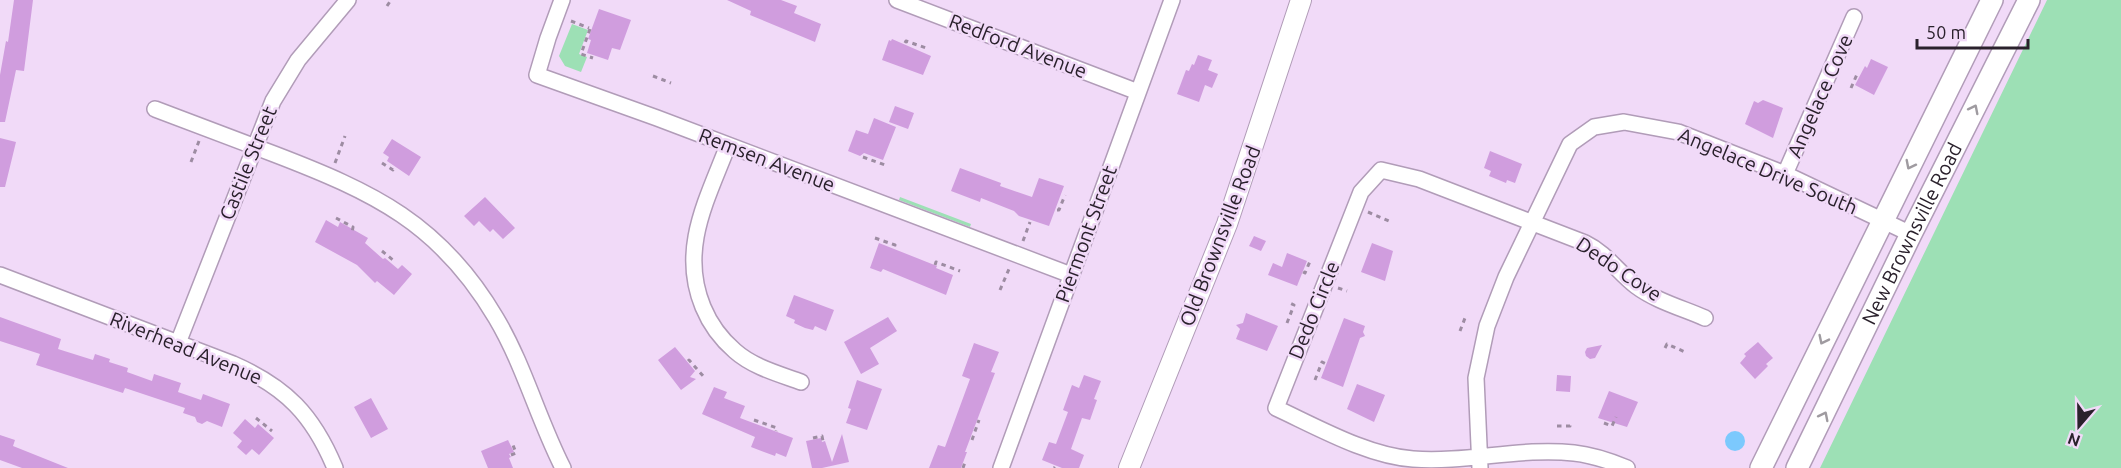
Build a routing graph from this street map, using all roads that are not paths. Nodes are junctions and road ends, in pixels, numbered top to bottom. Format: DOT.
graph roads {
  1 [pos="348,0"];
  2 [pos="562,0"];
  3 [pos="897,0"];
  4 [pos="1172,0"];
  5 [pos="1300,0"];
  6 [pos="1992,0"];
  7 [pos="2029,0"];
  8 [pos="1854,17"];
  9 [pos="1138,92"];
  10 [pos="155,109"];
  11 [pos="728,145"];
  12 [pos="254,147"];
  13 [pos="1785,174"];
  14 [pos="1882,220"];
  15 [pos="1533,222"];
  16 [pos="1911,234"];
  17 [pos="0,274"];
  18 [pos="1071,275"];
  19 [pos="1705,318"];
  20 [pos="178,343"];
  21 [pos="801,382"];
  22 [pos="1480,462"];
  23 [pos="335,468"];
  24 [pos="563,468"];
  25 [pos="1001,468"];
  26 [pos="1128,468"];
  27 [pos="1627,468"];
  28 [pos="1761,468"];
  29 [pos="1797,468"];
  1 -- 12 [label="street, Castile Street"];
  2 -- 11 [label="street, Remsen Avenue"];
  3 -- 9 [label="street, Redford Avenue"];
  4 -- 9 [label="street, Piermont Street"];
  5 -- 26 [label="street, Old Brownsville Road"];
  6 -- 14 [label="main road, New Brownsville Road, one-way"];
  16 -- 7 [label="main road, New Brownsville Road, one-way"];
  8 -- 13 [label="street, Angelace Cove"];
  9 -- 18 [label="street, Piermont Street"];
  10 -- 12 [label="street"];
  11 -- 18 [label="street, Remsen Avenue"];
  11 -- 21 [label="street"];
  12 -- 20 [label="street, Castile Street"];
  12 -- 24 [label="street"];
  13 -- 14 [label="street, Angelace Drive South"];
  13 -- 15 [label="street, Angelace Drive South"];
  14 -- 16 [label="street, Angelace Drive South"];
  14 -- 28 [label="main road, New Brownsville Road, one-way"];
  15 -- 19 [label="street, Dedo Cove"];
  15 -- 22 [label="street, Angelace Drive South"];
  15 -- 22 [label="street, Dedo Circle"];
  29 -- 16 [label="main road, New Brownsville Road, one-way"];
  17 -- 20 [label="street, Riverhead Avenue"];
  18 -- 25 [label="street, Piermont Street"];
  20 -- 23 [label="street, Riverhead Avenue"];
  22 -- 27 [label="street"];
}
